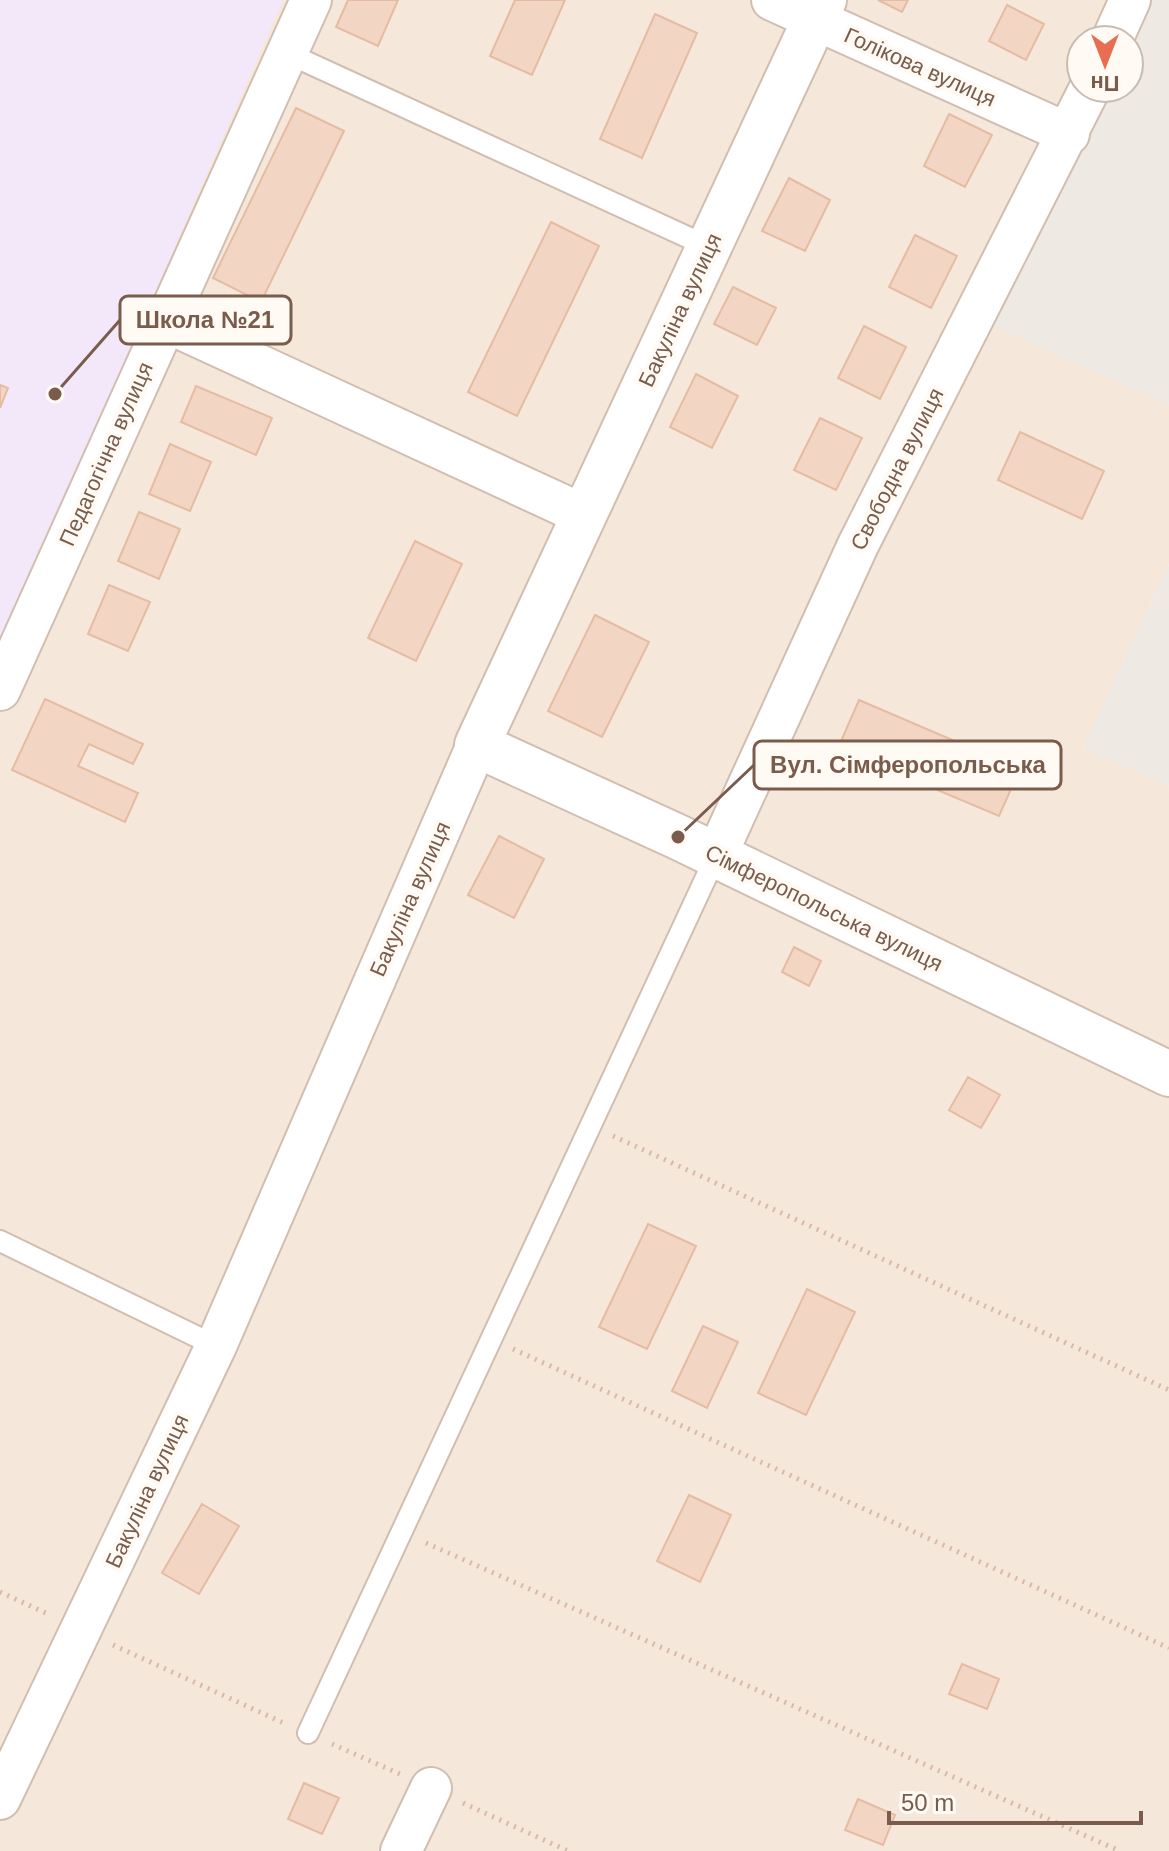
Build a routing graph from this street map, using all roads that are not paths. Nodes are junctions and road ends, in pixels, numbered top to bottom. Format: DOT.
graph roads {
  1 [pos="311,0"];
  2 [pos="772,0"];
  3 [pos="1130,0"];
  4 [pos="819,10"];
  5 [pos="1119,24"];
  6 [pos="287,53"];
  7 [pos="1083,104"];
  8 [pos="1069,134"];
  9 [pos="709,247"];
  10 [pos="166,322"];
  11 [pos="584,515"];
  12 [pos="0,690"];
  13 [pos="477,745"];
  14 [pos="716,856"];
  15 [pos="1169,1074"];
  16 [pos="0,1241"];
  17 [pos="216,1346"];
  18 [pos="308,1733"];
  19 [pos="431,1788"];
  20 [pos="0,1799"];
  21 [pos="401,1851"];
  1 -- 6 [label="street, Педагогічна вулиця"];
  2 -- 4 [label="street, Голікова вулиця"];
  3 -- 5 [label="street"];
  4 -- 8 [label="street, Голікова вулиця"];
  4 -- 9 [label="street, Бакуліна вулиця"];
  6 -- 9 [label="lane"];
  6 -- 10 [label="street, Педагогічна вулиця"];
  7 -- 8 [label="street, Свободна вулиця"];
  8 -- 14 [label="street, Свободна вулиця"];
  9 -- 11 [label="street, Бакуліна вулиця"];
  10 -- 11 [label="street"];
  10 -- 12 [label="street, Педагогічна вулиця"];
  11 -- 13 [label="street, Бакуліна вулиця"];
  13 -- 14 [label="street, Сімферопольська вулиця"];
  13 -- 17 [label="street, Бакуліна вулиця"];
  14 -- 15 [label="street, Сімферопольська вулиця"];
  14 -- 18 [label="lane"];
  16 -- 17 [label="lane"];
  17 -- 20 [label="street, Бакуліна вулиця"];
  19 -- 21 [label="street"];
}
